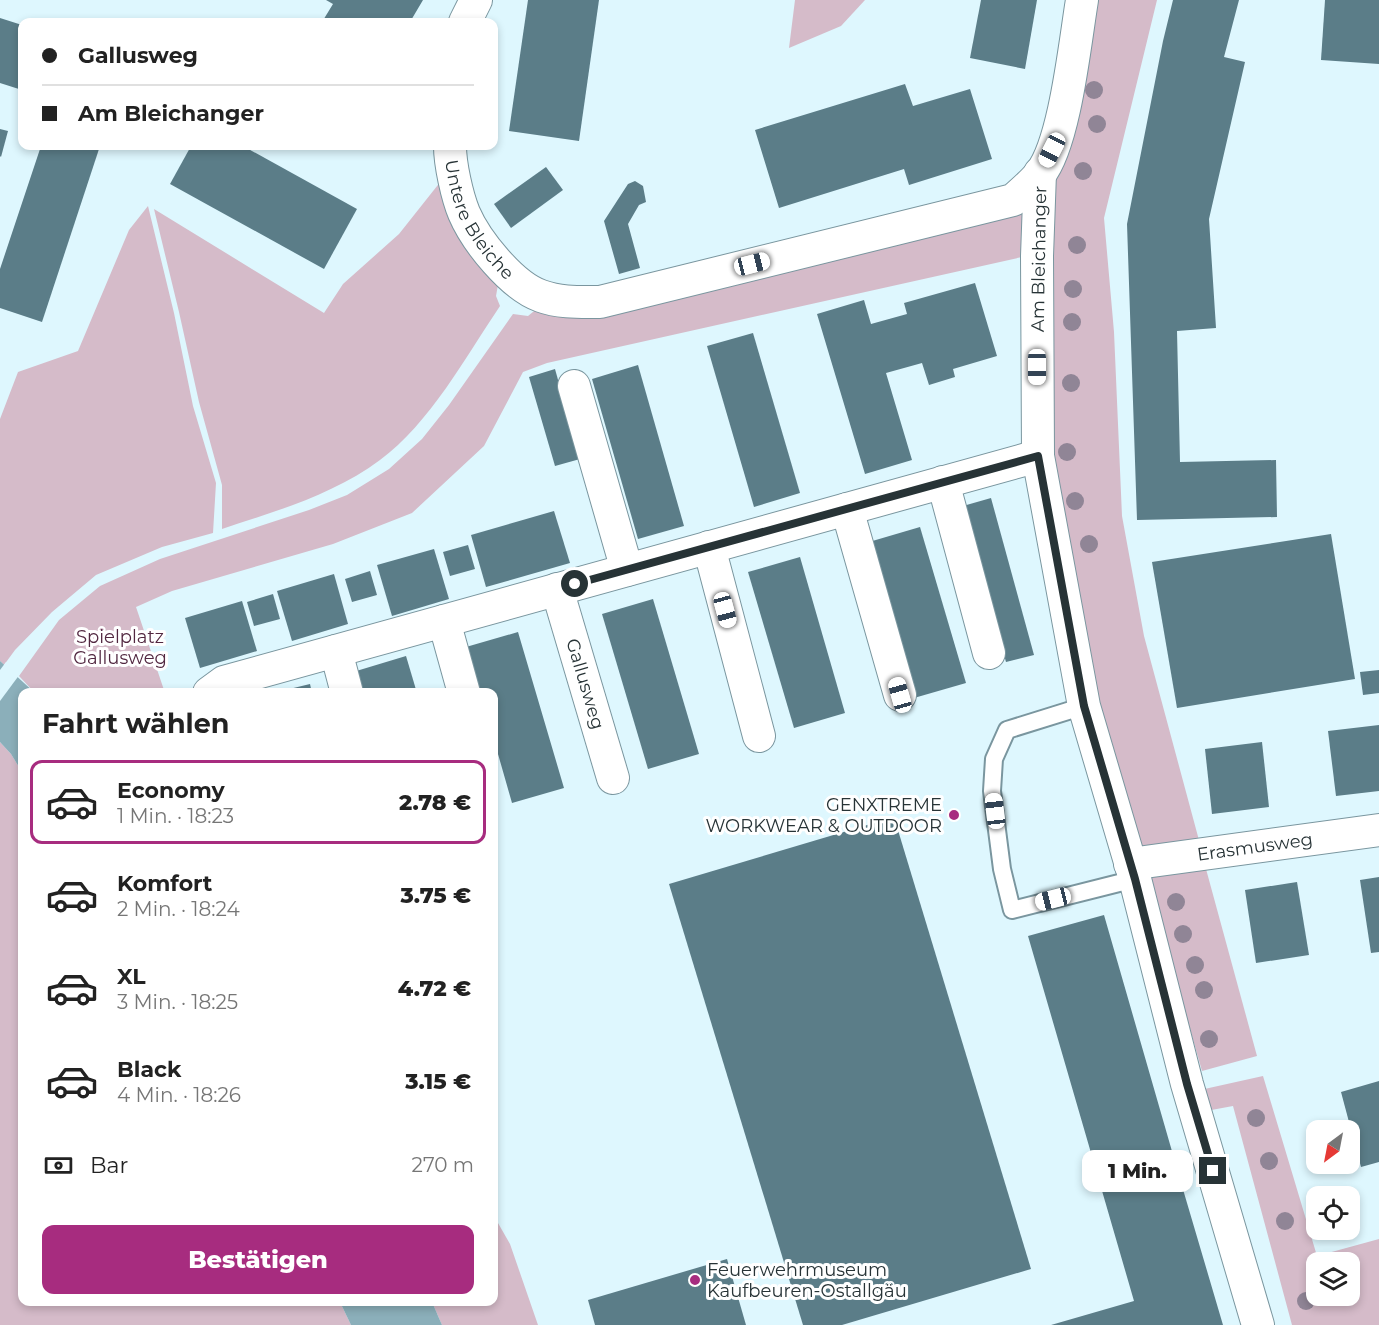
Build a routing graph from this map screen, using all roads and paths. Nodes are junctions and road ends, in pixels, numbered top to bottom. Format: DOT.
graph roads {
  1 [pos="476,0"];
  2 [pos="1082,0"];
  3 [pos="467,18"];
  4 [pos="450,150"];
  5 [pos="1040,173"];
  6 [pos="522,287"];
  7 [pos="574,386"];
  8 [pos="1038,456"];
  9 [pos="943,482"];
  10 [pos="847,509"];
  11 [pos="709,547"];
  12 [pos="627,570"];
  13 [pos="557,589"];
  14 [pos="444,621"];
  15 [pos="336,651"];
  16 [pos="989,653"];
  17 [pos="216,688"];
  18 [pos="346,688"];
  19 [pos="463,688"];
  20 [pos="900,695"];
  21 [pos="1084,706"];
  22 [pos="759,736"];
  23 [pos="613,778"];
  24 [pos="1379,830"];
  25 [pos="1132,871"];
  26 [pos="1258,1325"];
  1 -- 3 [label="street"];
  2 -- 5 [label="street, Am Bleichanger"];
  4 -- 6 [label="street, Untere Bleiche"];
  5 -- 6 [label="street, Am Bleichanger"];
  5 -- 8 [label="street, Am Bleichanger"];
  7 -- 12 [label="street"];
  8 -- 9 [label="street"];
  8 -- 21 [label="street, Am Bleichanger"];
  9 -- 10 [label="street"];
  9 -- 16 [label="street"];
  10 -- 11 [label="street"];
  10 -- 20 [label="street"];
  11 -- 12 [label="street"];
  11 -- 22 [label="street"];
  12 -- 13 [label="street"];
  13 -- 14 [label="street"];
  13 -- 23 [label="street, Gallusweg"];
  14 -- 15 [label="street"];
  14 -- 19 [label="street"];
  15 -- 17 [label="street"];
  15 -- 18 [label="street"];
  21 -- 25 [label="street, Am Bleichanger"];
  21 -- 25 [label="lane"];
  24 -- 25 [label="street, Erasmusweg"];
  25 -- 26 [label="street, Am Bleichanger"];
}
